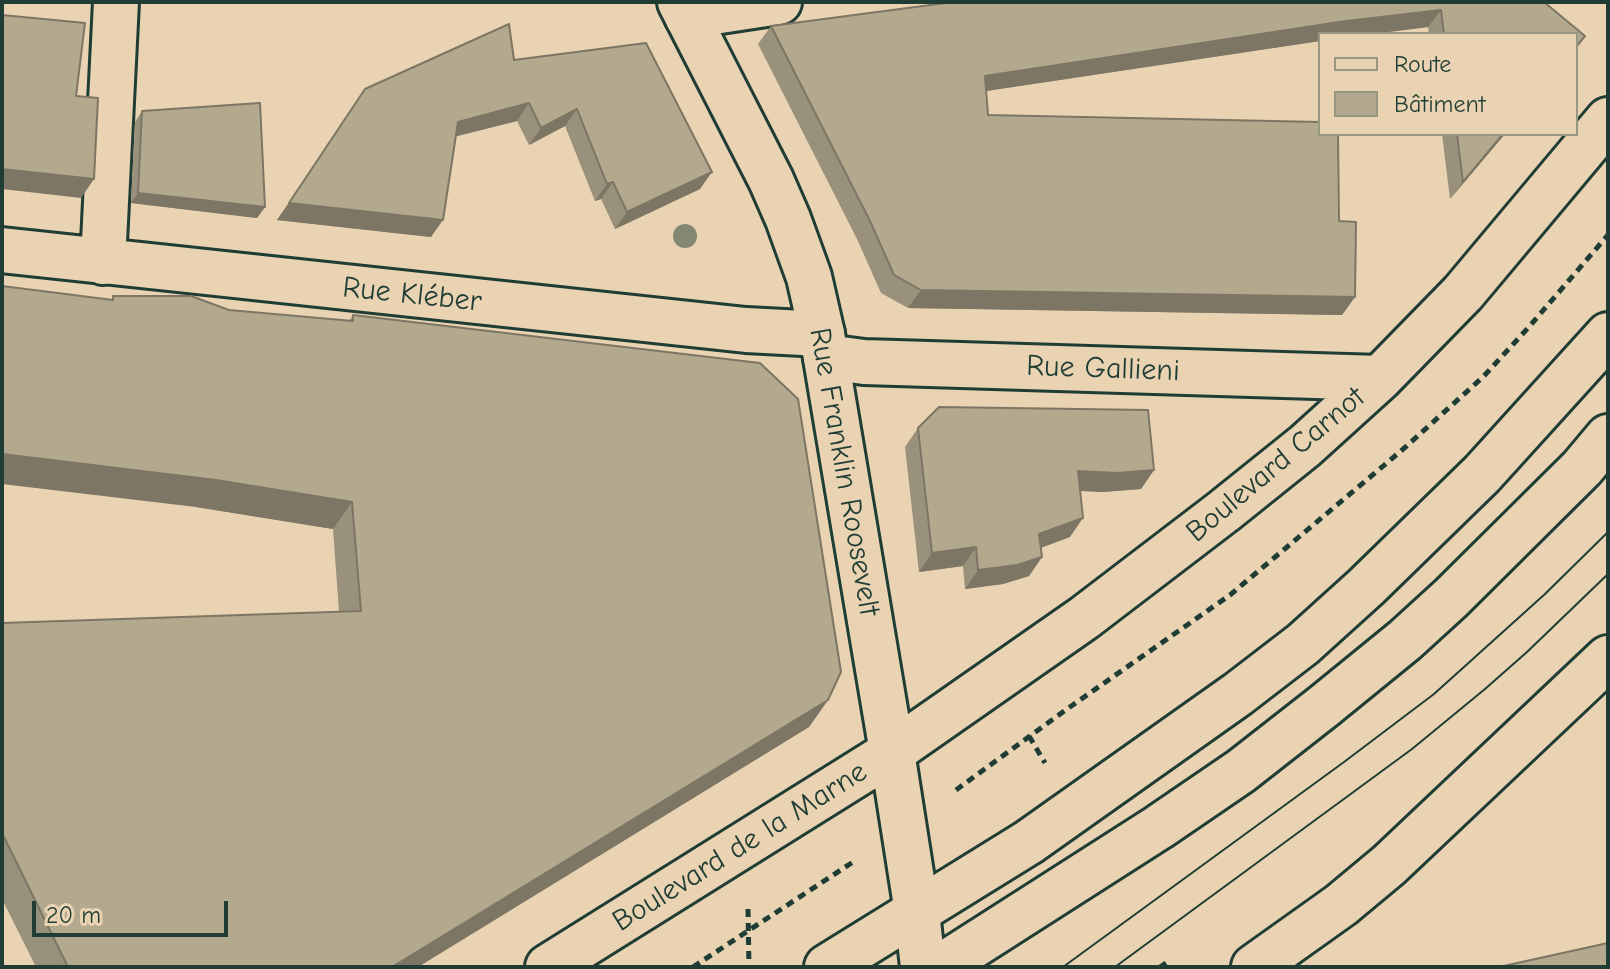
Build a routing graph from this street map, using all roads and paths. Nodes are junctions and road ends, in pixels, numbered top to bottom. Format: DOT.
graph roads {
  1 [pos="116,2"];
  2 [pos="779,2"];
  3 [pos="684,9"];
  4 [pos="1608,120"];
  5 [pos="2,250"];
  6 [pos="103,262"];
  7 [pos="1608,335"];
  8 [pos="824,346"];
  9 [pos="1380,378"];
  10 [pos="1608,437"];
  11 [pos="1608,658"];
  12 [pos="892,752"];
  13 [pos="917,912"];
  14 [pos="548,967"];
  15 [pos="827,967"];
  16 [pos="923,967"];
  17 [pos="940,967"];
  18 [pos="1254,967"];
  1 -- 6 [label="main road"];
  2 -- 3 [label="main road"];
  3 -- 8 [label="main road, Rue Franklin Roosevelt"];
  4 -- 9 [label="main road, Boulevard Carnot"];
  5 -- 6 [label="main road, Rue Kléber"];
  6 -- 8 [label="main road, Rue Kléber"];
  7 -- 13 [label="main road"];
  8 -- 9 [label="main road, Rue Gallieni"];
  8 -- 12 [label="main road, Rue Franklin Roosevelt"];
  9 -- 12 [label="main road, Boulevard Carnot"];
  10 -- 17 [label="main road"];
  11 -- 18 [label="main road"];
  12 -- 13 [label="main road, Rue Franklin Roosevelt"];
  12 -- 14 [label="main road, Boulevard de la Marne"];
  13 -- 15 [label="main road"];
  13 -- 16 [label="main road, Rue Franklin Roosevelt"];
}
